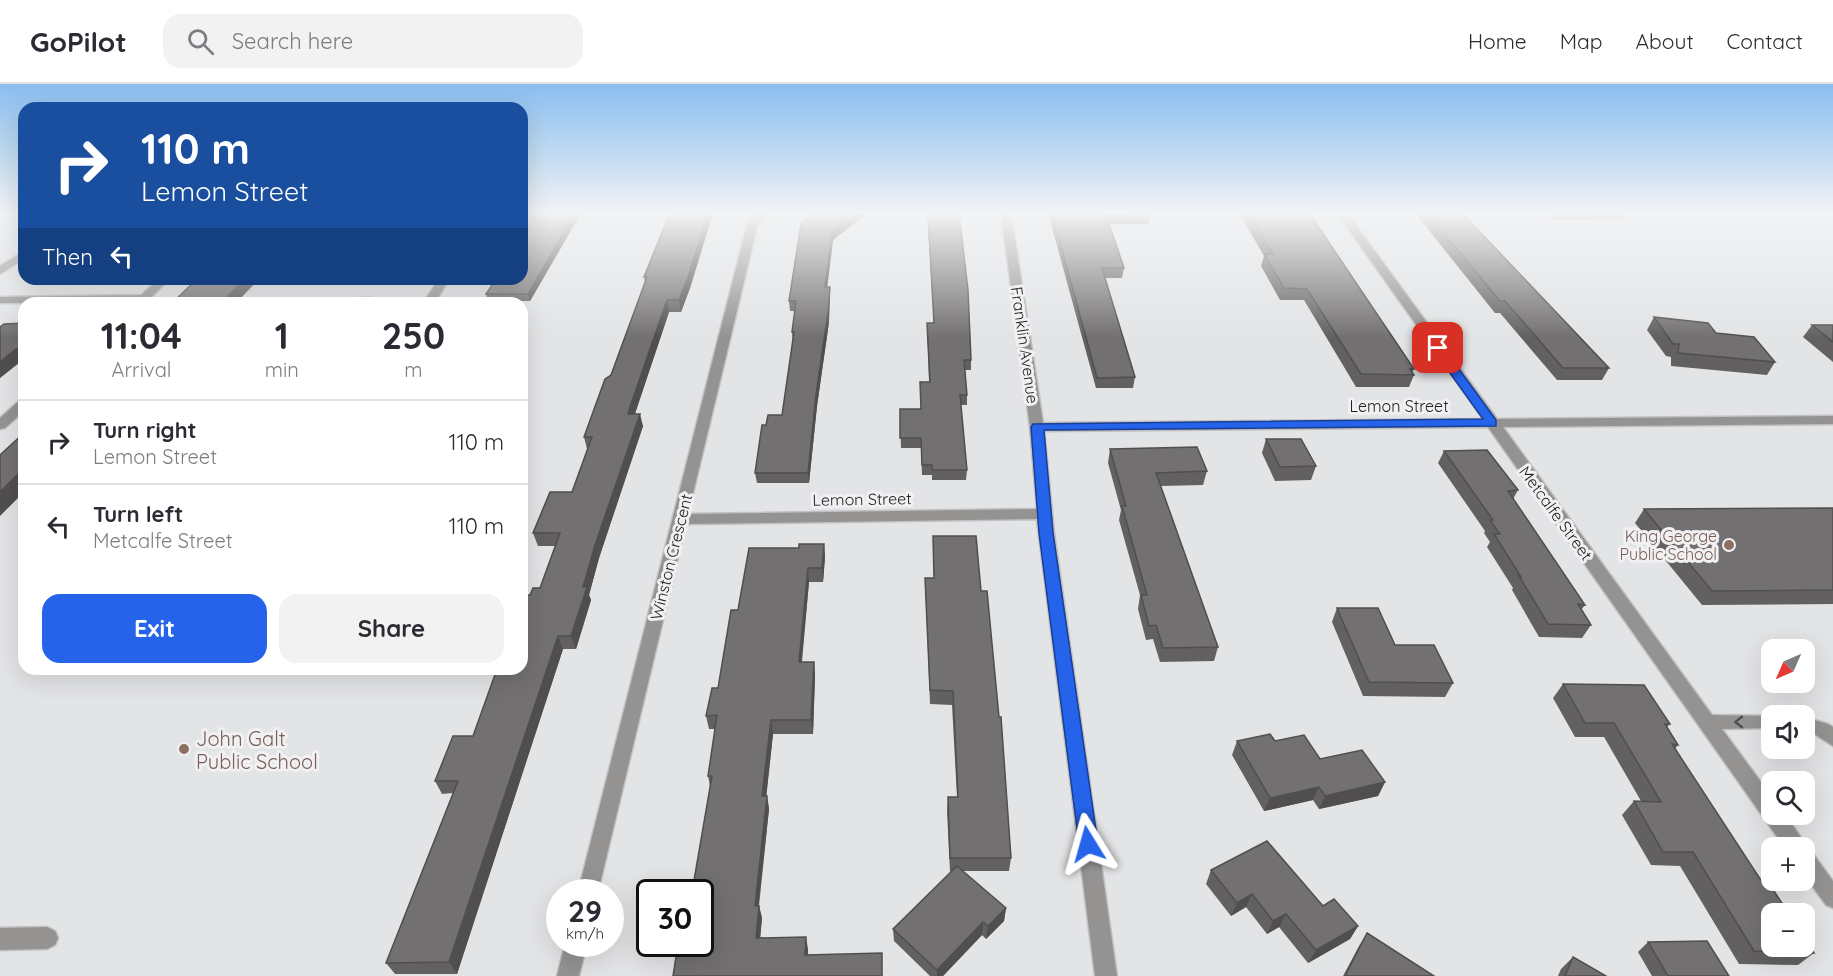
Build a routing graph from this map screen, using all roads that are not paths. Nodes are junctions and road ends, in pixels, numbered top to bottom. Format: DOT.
graph roads {
  1 [pos="745,255"];
  2 [pos="1012,255"];
  3 [pos="1372,255"];
  4 [pos="18,258"];
  5 [pos="0,271"];
  6 [pos="158,285"];
  7 [pos="145,297"];
  8 [pos="0,300"];
  9 [pos="18,300"];
  10 [pos="18,409"];
  11 [pos="1833,420"];
  12 [pos="1491,423"];
  13 [pos="0,425"];
  14 [pos="1037,427"];
  15 [pos="1044,514"];
  16 [pos="680,519"];
  17 [pos="1761,721"];
  18 [pos="1707,722"];
  19 [pos="1815,727"];
  20 [pos="1833,738"];
  21 [pos="1761,798"];
  22 [pos="1815,873"];
  23 [pos="591,879"];
  24 [pos="1833,898"];
  25 [pos="47,938"];
  26 [pos="0,939"];
  27 [pos="573,957"];
  28 [pos="568,976"];
  29 [pos="1106,976"];
  1 -- 16 [label="street, Winston Crescent"];
  2 -- 14 [label="street, Franklin Avenue"];
  3 -- 12 [label="street, Metcalfe Street"];
  4 -- 5 [label="street"];
  6 -- 7 [label="street"];
  8 -- 9 [label="street"];
  10 -- 13 [label="street"];
  11 -- 12 [label="street, Lemon Street"];
  12 -- 14 [label="street, Lemon Street"];
  12 -- 18 [label="street, Metcalfe Street"];
  14 -- 15 [label="street, Franklin Avenue"];
  15 -- 16 [label="street, Lemon Street"];
  15 -- 29 [label="street, Franklin Avenue"];
  16 -- 23 [label="street, Winston Crescent"];
  17 -- 18 [label="street, one-way"];
  18 -- 21 [label="street, Metcalfe Street"];
  19 -- 20 [label="street"];
  22 -- 24 [label="street"];
  25 -- 26 [label="street"];
  27 -- 28 [label="street"];
}
